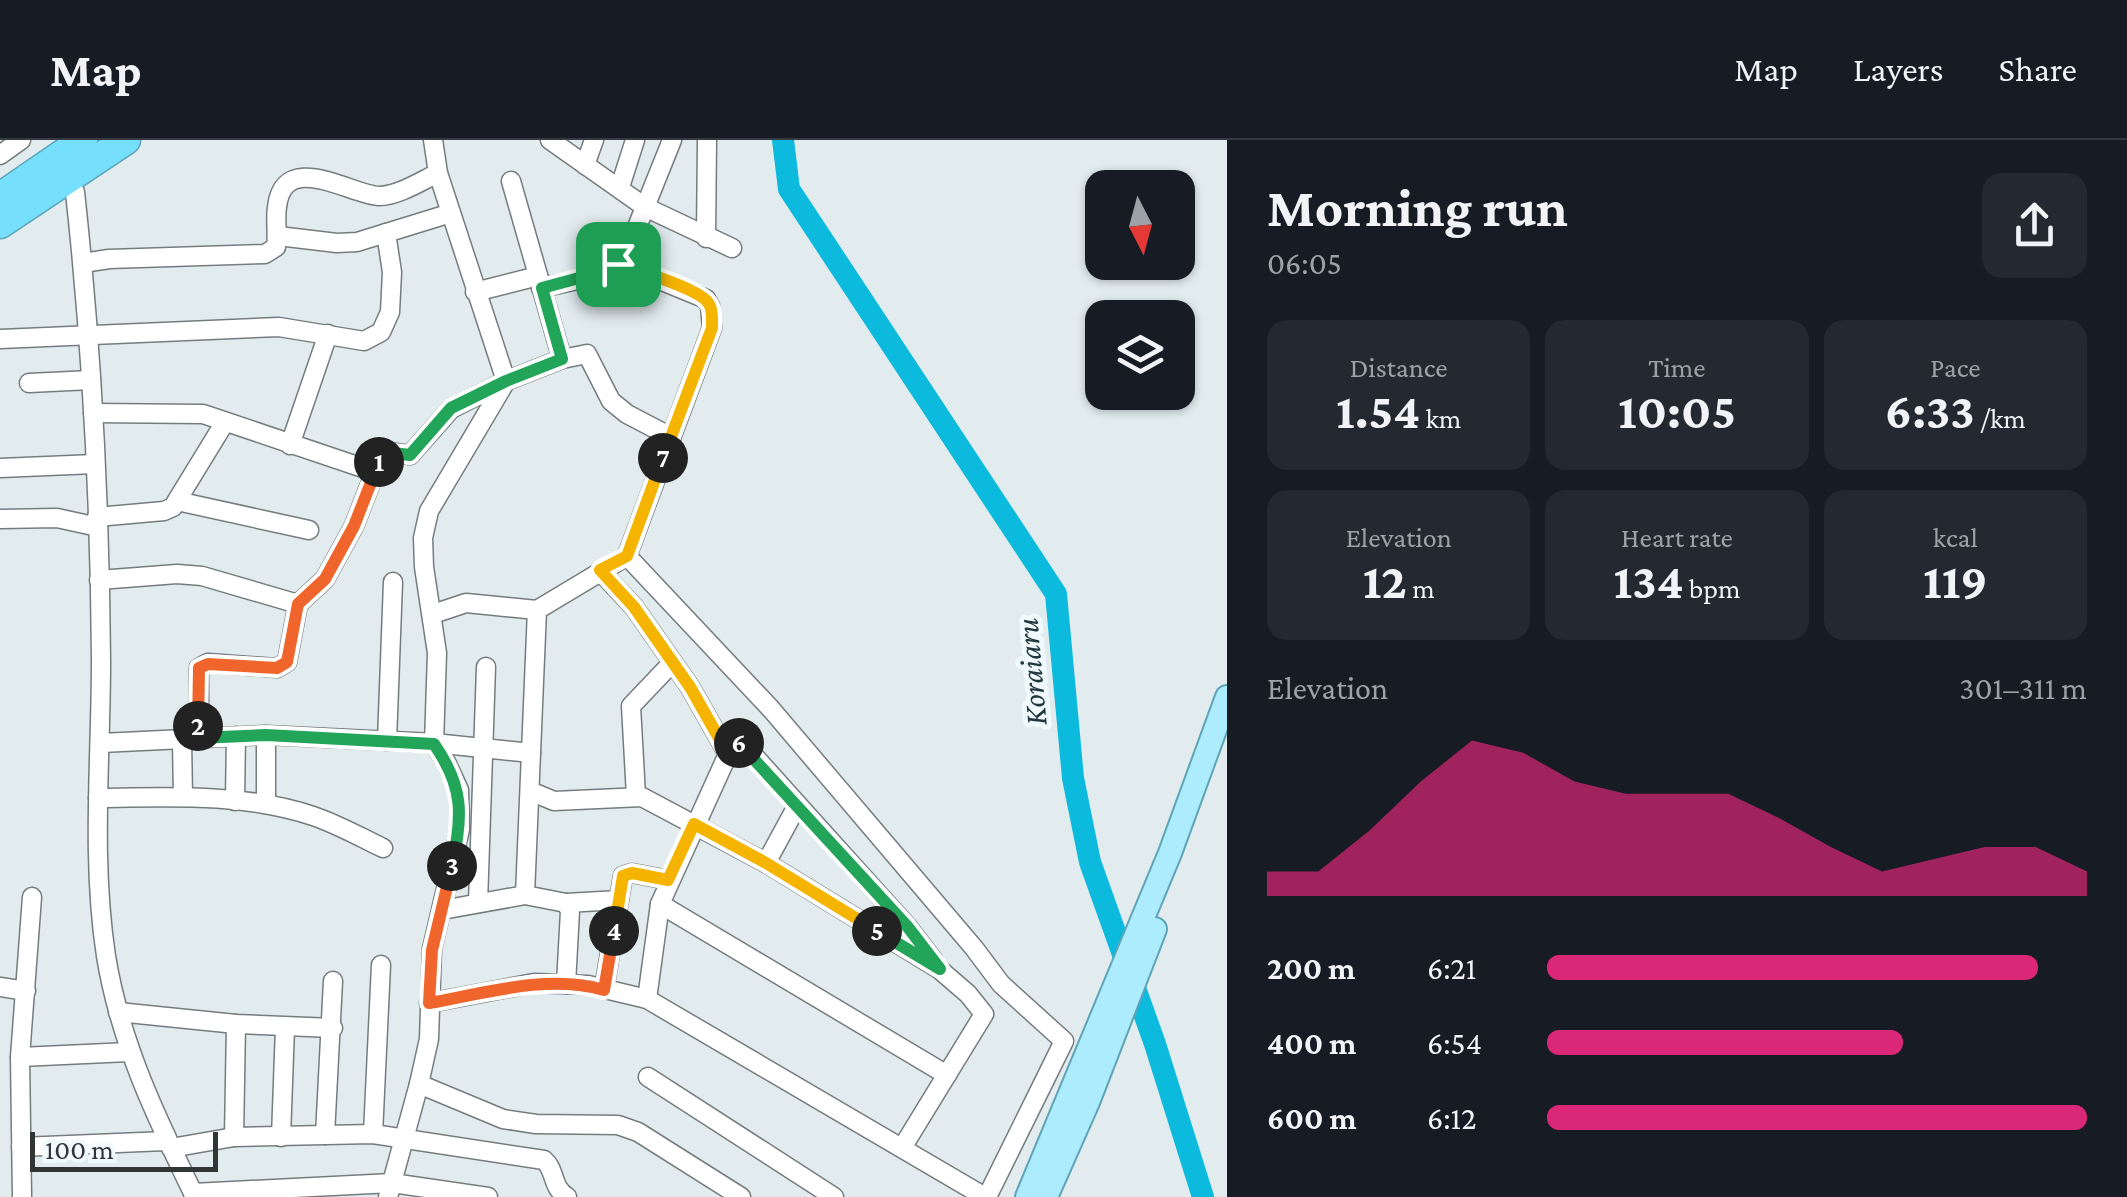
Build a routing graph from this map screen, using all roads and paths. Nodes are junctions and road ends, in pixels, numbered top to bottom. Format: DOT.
graph roads {
  1 [pos="21,140"];
  2 [pos="83,140"];
  3 [pos="126,140"];
  4 [pos="433,140"];
  5 [pos="550,140"];
  6 [pos="594,140"];
  7 [pos="636,140"];
  8 [pos="672,140"];
  9 [pos="707,140"];
  10 [pos="0,155"];
  11 [pos="584,165"];
  12 [pos="438,173"];
  13 [pos="511,181"];
  14 [pos="620,188"];
  15 [pos="75,192"];
  16 [pos="0,197"];
  17 [pos="645,207"];
  18 [pos="452,213"];
  19 [pos="0,224"];
  20 [pos="386,233"];
  21 [pos="278,236"];
  22 [pos="706,238"];
  23 [pos="732,248"];
  24 [pos="83,263"];
  25 [pos="618,264"];
  26 [pos="540,282"];
  27 [pos="475,292"];
  28 [pos="328,334"];
  29 [pos="89,336"];
  30 [pos="0,338"];
  31 [pos="562,359"];
  32 [pos="91,380"];
  33 [pos="506,381"];
  34 [pos="29,383"];
  35 [pos="92,414"];
  36 [pos="226,422"];
  37 [pos="670,437"];
  38 [pos="290,446"];
  39 [pos="94,464"];
  40 [pos="0,468"];
  41 [pos="376,472"];
  42 [pos="178,501"];
  43 [pos="0,519"];
  44 [pos="98,522"];
  45 [pos="309,530"];
  46 [pos="627,556"];
  47 [pos="600,570"];
  48 [pos="99,580"];
  49 [pos="394,582"];
  50 [pos="298,604"];
  51 [pos="538,610"];
  52 [pos="433,614"];
  53 [pos="671,664"];
  54 [pos="486,667"];
  55 [pos="1227,698"];
  56 [pos="1227,723"];
  57 [pos="266,735"];
  58 [pos="236,736"];
  59 [pos="190,738"];
  60 [pos="387,741"];
  61 [pos="100,743"];
  62 [pos="434,744"];
  63 [pos="483,748"];
  64 [pos="531,753"];
  65 [pos="728,754"];
  66 [pos="530,791"];
  67 [pos="636,796"];
  68 [pos="183,797"];
  69 [pos="98,798"];
  70 [pos="235,800"];
  71 [pos="266,804"];
  72 [pos="797,806"];
  73 [pos="694,824"];
  74 [pos="383,848"];
  75 [pos="766,863"];
  76 [pos="668,880"];
  77 [pos="525,894"];
  78 [pos="32,897"];
  79 [pos="619,900"];
  80 [pos="566,902"];
  81 [pos="478,903"];
  82 [pos="660,904"];
  83 [pos="442,910"];
  84 [pos="381,965"];
  85 [pos="940,969"];
  86 [pos="333,980"];
  87 [pos="566,984"];
  88 [pos="0,988"];
  89 [pos="604,990"];
  90 [pos="26,991"];
  91 [pos="648,999"];
  92 [pos="429,1003"];
  93 [pos="118,1012"];
  94 [pos="236,1024"];
  95 [pos="286,1027"];
  96 [pos="333,1028"];
  97 [pos="129,1052"];
  98 [pos="20,1057"];
  99 [pos="947,1075"];
  100 [pos="648,1077"];
  101 [pos="419,1084"];
  102 [pos="1080,1098"];
  103 [pos="373,1134"];
  104 [pos="325,1135"];
  105 [pos="281,1137"];
  106 [pos="234,1138"];
  107 [pos="404,1140"];
  108 [pos="168,1145"];
  109 [pos="21,1147"];
  110 [pos="902,1148"];
  111 [pos="390,1190"];
  112 [pos="194,1195"];
  113 [pos="22,1197"];
  114 [pos="488,1197"];
  115 [pos="567,1197"];
  116 [pos="741,1197"];
  117 [pos="834,1197"];
  118 [pos="986,1197"];
  119 [pos="1028,1197"];
  120 [pos="1046,1197"];
  1 -- 10 [label="street"];
  2 -- 16 [label="highway"];
  3 -- 19 [label="highway"];
  4 -- 12 [label="street"];
  5 -- 11 [label="street"];
  6 -- 11 [label="street"];
  7 -- 14 [label="street"];
  8 -- 17 [label="street"];
  9 -- 22 [label="street"];
  11 -- 14 [label="street"];
  12 -- 18 [label="street"];
  12 -- 21 [label="street"];
  13 -- 26 [label="street"];
  14 -- 17 [label="street"];
  15 -- 24 [label="street"];
  17 -- 22 [label="street"];
  17 -- 25 [label="street"];
  18 -- 20 [label="street"];
  18 -- 27 [label="street"];
  20 -- 21 [label="street"];
  20 -- 28 [label="street"];
  21 -- 24 [label="street"];
  22 -- 23 [label="street"];
  24 -- 29 [label="street"];
  25 -- 26 [label="street"];
  25 -- 37 [label="street"];
  26 -- 27 [label="street"];
  26 -- 31 [label="street"];
  27 -- 33 [label="street"];
  28 -- 29 [label="street"];
  28 -- 38 [label="street"];
  29 -- 30 [label="street"];
  29 -- 32 [label="street"];
  31 -- 33 [label="street"];
  31 -- 37 [label="street"];
  32 -- 34 [label="street"];
  32 -- 35 [label="street"];
  33 -- 41 [label="street"];
  33 -- 52 [label="street"];
  35 -- 36 [label="street"];
  35 -- 39 [label="street"];
  36 -- 38 [label="street"];
  36 -- 42 [label="street"];
  37 -- 46 [label="street"];
  38 -- 41 [label="street"];
  39 -- 40 [label="street"];
  39 -- 44 [label="street"];
  41 -- 50 [label="street"];
  42 -- 44 [label="street"];
  42 -- 45 [label="street"];
  43 -- 44 [label="street"];
  44 -- 48 [label="street"];
  46 -- 47 [label="street"];
  46 -- 118 [label="street"];
  47 -- 51 [label="street"];
  47 -- 53 [label="street"];
  48 -- 50 [label="street"];
  48 -- 61 [label="street"];
  49 -- 60 [label="street"];
  50 -- 59 [label="street"];
  51 -- 52 [label="street"];
  51 -- 64 [label="street"];
  52 -- 62 [label="street"];
  53 -- 65 [label="street"];
  53 -- 67 [label="street"];
  54 -- 63 [label="street"];
  55 -- 102 [label="main road"];
  56 -- 102 [label="main road"];
  57 -- 58 [label="street"];
  57 -- 60 [label="street"];
  57 -- 71 [label="street"];
  58 -- 59 [label="street"];
  58 -- 70 [label="street"];
  59 -- 61 [label="street"];
  59 -- 68 [label="street"];
  60 -- 62 [label="street"];
  61 -- 69 [label="street"];
  62 -- 63 [label="street"];
  62 -- 83 [label="street"];
  63 -- 64 [label="street"];
  63 -- 81 [label="street"];
  64 -- 66 [label="street"];
  65 -- 72 [label="street"];
  65 -- 73 [label="street"];
  66 -- 67 [label="street"];
  66 -- 77 [label="street"];
  67 -- 73 [label="street"];
  68 -- 69 [label="street"];
  68 -- 70 [label="street"];
  69 -- 93 [label="street"];
  70 -- 71 [label="street"];
  71 -- 74 [label="street"];
  72 -- 75 [label="street"];
  72 -- 85 [label="street"];
  73 -- 75 [label="street"];
  73 -- 76 [label="street"];
  75 -- 85 [label="street"];
  76 -- 79 [label="street"];
  76 -- 82 [label="street"];
  77 -- 80 [label="street"];
  77 -- 81 [label="street"];
  78 -- 90 [label="street"];
  79 -- 80 [label="street"];
  79 -- 89 [label="street"];
  80 -- 87 [label="street"];
  81 -- 83 [label="street"];
  82 -- 91 [label="street"];
  82 -- 99 [label="street"];
  83 -- 92 [label="street"];
  84 -- 103 [label="street"];
  85 -- 99 [label="street"];
  86 -- 96 [label="street"];
  87 -- 89 [label="street"];
  87 -- 92 [label="street"];
  88 -- 90 [label="street"];
  89 -- 91 [label="street"];
  90 -- 98 [label="street"];
  91 -- 110 [label="street"];
  92 -- 101 [label="street"];
  93 -- 94 [label="street"];
  93 -- 97 [label="street"];
  94 -- 95 [label="street"];
  94 -- 106 [label="street"];
  95 -- 96 [label="street"];
  95 -- 105 [label="street"];
  96 -- 104 [label="street"];
  97 -- 98 [label="street"];
  97 -- 108 [label="street"];
  98 -- 109 [label="street"];
  99 -- 110 [label="street"];
  100 -- 117 [label="street"];
  101 -- 107 [label="street"];
  101 -- 116 [label="street"];
  102 -- 119 [label="main road"];
  102 -- 120 [label="main road"];
  103 -- 104 [label="street"];
  103 -- 107 [label="street"];
  104 -- 105 [label="street"];
  105 -- 106 [label="street"];
  106 -- 108 [label="street"];
  107 -- 111 [label="street"];
  107 -- 115 [label="street"];
  108 -- 109 [label="street"];
  108 -- 112 [label="street"];
  109 -- 113 [label="street"];
  110 -- 118 [label="street"];
  111 -- 112 [label="street"];
  111 -- 114 [label="street"];
}
